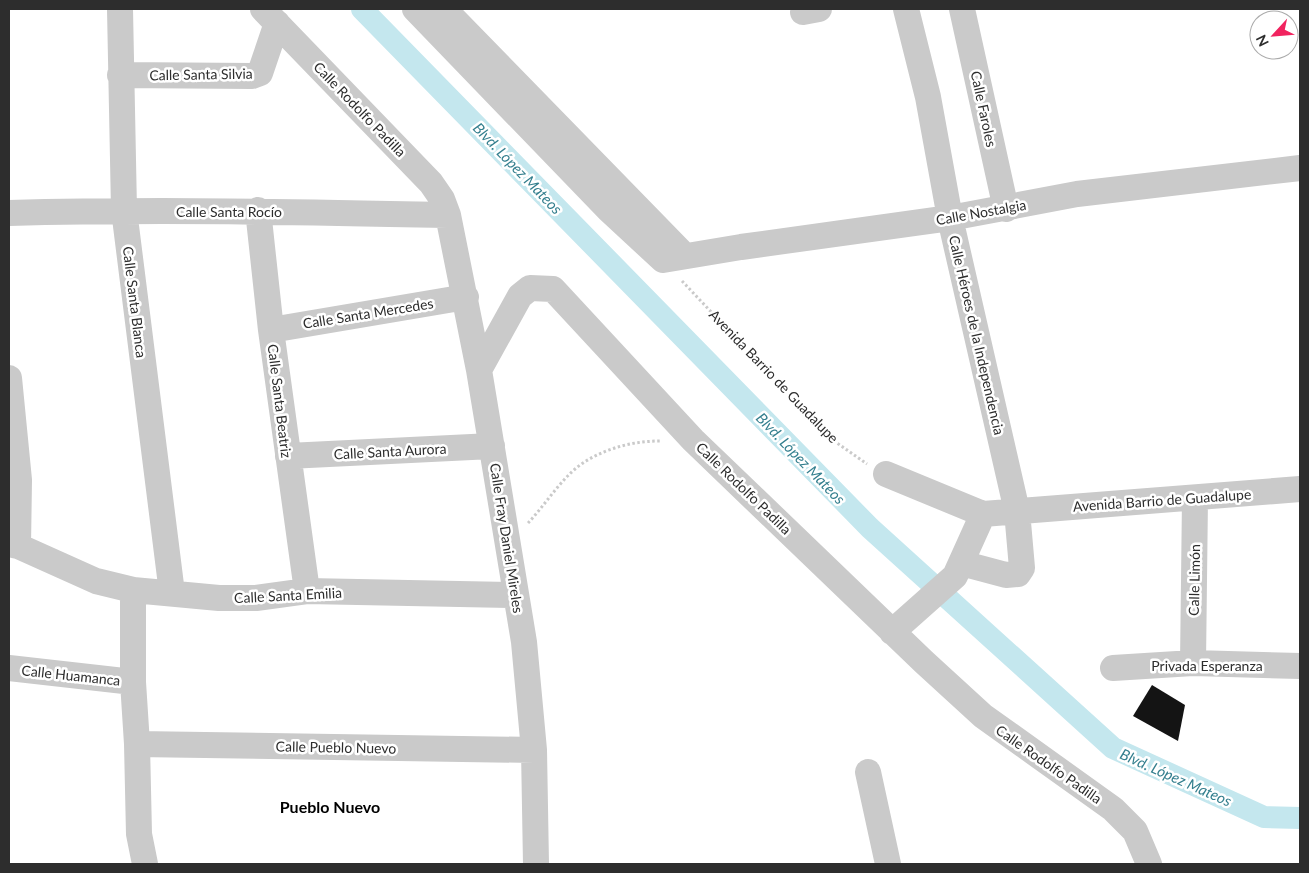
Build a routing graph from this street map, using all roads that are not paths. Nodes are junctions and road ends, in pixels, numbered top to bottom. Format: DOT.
graph roads {
  1 [pos="120,9"];
  2 [pos="415,9"];
  3 [pos="444,9"];
  4 [pos="906,9"];
  5 [pos="962,9"];
  6 [pos="270,16"];
  7 [pos="120,75"];
  8 [pos="1300,168"];
  9 [pos="1006,208"];
  10 [pos="124,210"];
  11 [pos="258,210"];
  12 [pos="9,213"];
  13 [pos="448,216"];
  14 [pos="950,218"];
  15 [pos="674,258"];
  16 [pos="466,297"];
  17 [pos="271,330"];
  18 [pos="479,370"];
  19 [pos="9,378"];
  20 [pos="492,446"];
  21 [pos="288,456"];
  22 [pos="886,474"];
  23 [pos="1300,489"];
  24 [pos="1195,498"];
  25 [pos="1017,512"];
  26 [pos="983,514"];
  27 [pos="13,545"];
  28 [pos="958,570"];
  29 [pos="133,590"];
  30 [pos="307,591"];
  31 [pos="172,593"];
  32 [pos="516,595"];
  33 [pos="898,627"];
  34 [pos="1193,663"];
  35 [pos="1300,666"];
  36 [pos="9,668"];
  37 [pos="1114,668"];
  38 [pos="133,682"];
  39 [pos="138,744"];
  40 [pos="534,750"];
  41 [pos="868,772"];
  42 [pos="145,864"];
  43 [pos="536,864"];
  44 [pos="888,864"];
  45 [pos="1149,864"];
  1 -- 7 [label="street, Calle Santa Blanca"];
  2 -- 15 [label="street"];
  3 -- 15 [label="street"];
  4 -- 14 [label="street, Calle Héroes de la Independencia"];
  5 -- 9 [label="street, Calle Faroles"];
  6 -- 7 [label="street, Calle Santa Silvia"];
  6 -- 13 [label="street, Calle Rodolfo Padilla"];
  7 -- 10 [label="street, Calle Santa Blanca"];
  8 -- 9 [label="street, Calle Nostalgia"];
  9 -- 14 [label="street, Calle Nostalgia"];
  10 -- 11 [label="street, Calle Santa Rocío"];
  10 -- 12 [label="street, Calle Santa Rocío"];
  10 -- 31 [label="street, Calle Santa Blanca"];
  11 -- 13 [label="street, Calle Santa Rocío"];
  11 -- 17 [label="street, Calle Santa Beatriz"];
  13 -- 16 [label="street, Calle Fray Daniel Mireles"];
  14 -- 15 [label="street, Calle Nostalgia"];
  14 -- 25 [label="street, Calle Héroes de la Independencia"];
  16 -- 17 [label="street, Calle Santa Mercedes"];
  16 -- 18 [label="street, Calle Fray Daniel Mireles"];
  17 -- 21 [label="street, Calle Santa Beatriz"];
  18 -- 20 [label="street, Calle Fray Daniel Mireles"];
  18 -- 33 [label="street, Calle Rodolfo Padilla"];
  19 -- 27 [label="street"];
  20 -- 21 [label="street, Calle Santa Aurora"];
  20 -- 32 [label="street, Calle Fray Daniel Mireles"];
  21 -- 30 [label="street, Calle Santa Beatriz"];
  22 -- 26 [label="street, Avenida Barrio de Guadalupe"];
  23 -- 24 [label="street, Avenida Barrio de Guadalupe"];
  24 -- 25 [label="street, Avenida Barrio de Guadalupe"];
  24 -- 34 [label="street, Calle Limón"];
  25 -- 26 [label="street, Avenida Barrio de Guadalupe"];
  25 -- 28 [label="street, Calle Héroes de la Independencia"];
  26 -- 28 [label="street"];
  27 -- 29 [label="street, Calle Santa Emilia"];
  28 -- 33 [label="street"];
  29 -- 31 [label="street, Calle Santa Emilia"];
  29 -- 38 [label="street"];
  30 -- 31 [label="street, Calle Santa Emilia"];
  30 -- 32 [label="street, Calle Santa Emilia"];
  32 -- 40 [label="street, Calle Fray Daniel Mireles"];
  33 -- 45 [label="street, Calle Rodolfo Padilla"];
  34 -- 35 [label="street, Privada Esperanza"];
  34 -- 37 [label="street, Privada Esperanza"];
  36 -- 38 [label="street, Calle Huamanca"];
  38 -- 39 [label="street"];
  39 -- 40 [label="street, Calle Pueblo Nuevo"];
  39 -- 42 [label="street"];
  40 -- 43 [label="street, Calle Fray Daniel Mireles"];
  41 -- 44 [label="street"];
}
